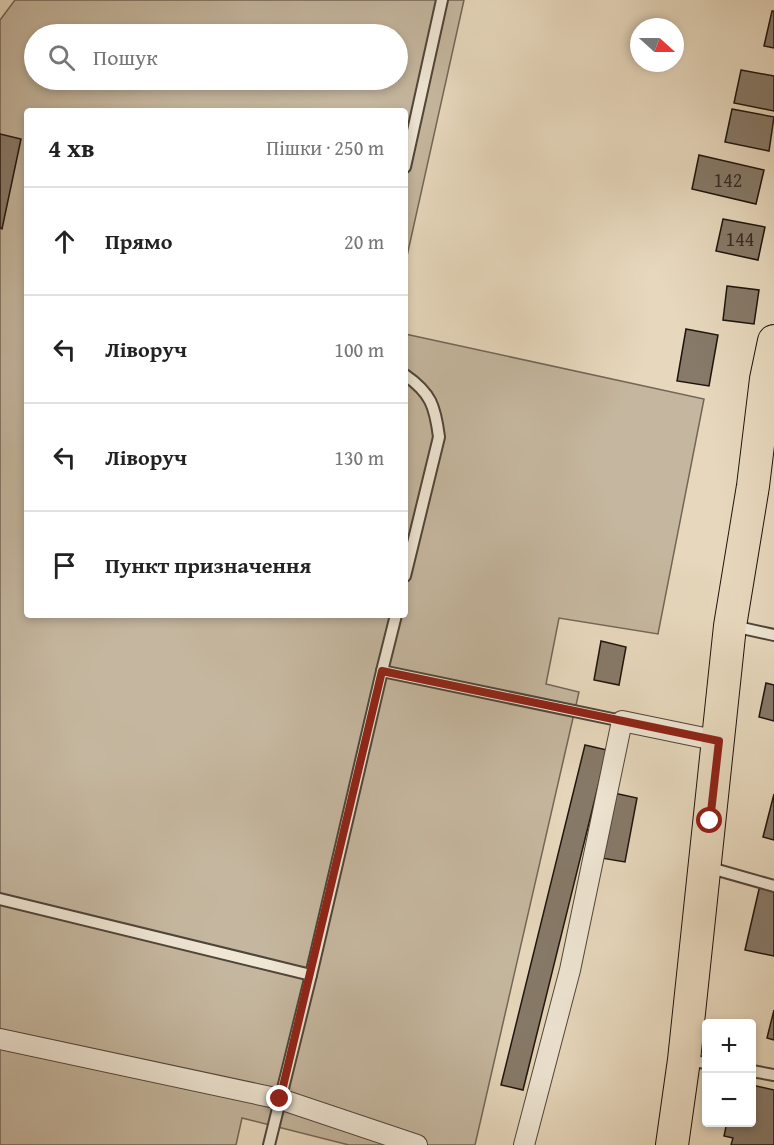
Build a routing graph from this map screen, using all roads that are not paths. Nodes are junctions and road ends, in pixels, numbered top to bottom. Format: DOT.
graph roads {
  1 [pos="442,0"];
  2 [pos="408,153"];
  3 [pos="774,341"];
  4 [pos="408,378"];
  5 [pos="770,379"];
  6 [pos="408,564"];
  7 [pos="395,618"];
  8 [pos="730,626"];
  9 [pos="774,635"];
  10 [pos="382,671"];
  11 [pos="622,721"];
  12 [pos="719,741"];
  13 [pos="704,866"];
  14 [pos="774,886"];
  15 [pos="0,899"];
  16 [pos="311,975"];
  17 [pos="0,1039"];
  18 [pos="695,1062"];
  19 [pos="756,1072"];
  20 [pos="774,1075"];
  21 [pos="280,1099"];
  22 [pos="269,1145"];
  23 [pos="417,1145"];
  24 [pos="524,1145"];
  25 [pos="672,1145"];
  1 -- 2 [label="lane"];
  3 -- 5 [label="main road"];
  4 -- 6 [label="lane"];
  5 -- 8 [label="main road"];
  7 -- 10 [label="lane"];
  8 -- 9 [label="lane"];
  8 -- 12 [label="main road"];
  10 -- 11 [label="lane"];
  10 -- 16 [label="lane"];
  11 -- 12 [label="street"];
  11 -- 24 [label="street"];
  12 -- 13 [label="main road"];
  13 -- 14 [label="lane"];
  13 -- 18 [label="main road"];
  15 -- 16 [label="lane"];
  16 -- 21 [label="lane"];
  17 -- 21 [label="street"];
  18 -- 25 [label="main road"];
  19 -- 20 [label="lane"];
  21 -- 22 [label="lane"];
  21 -- 23 [label="street"];
}
